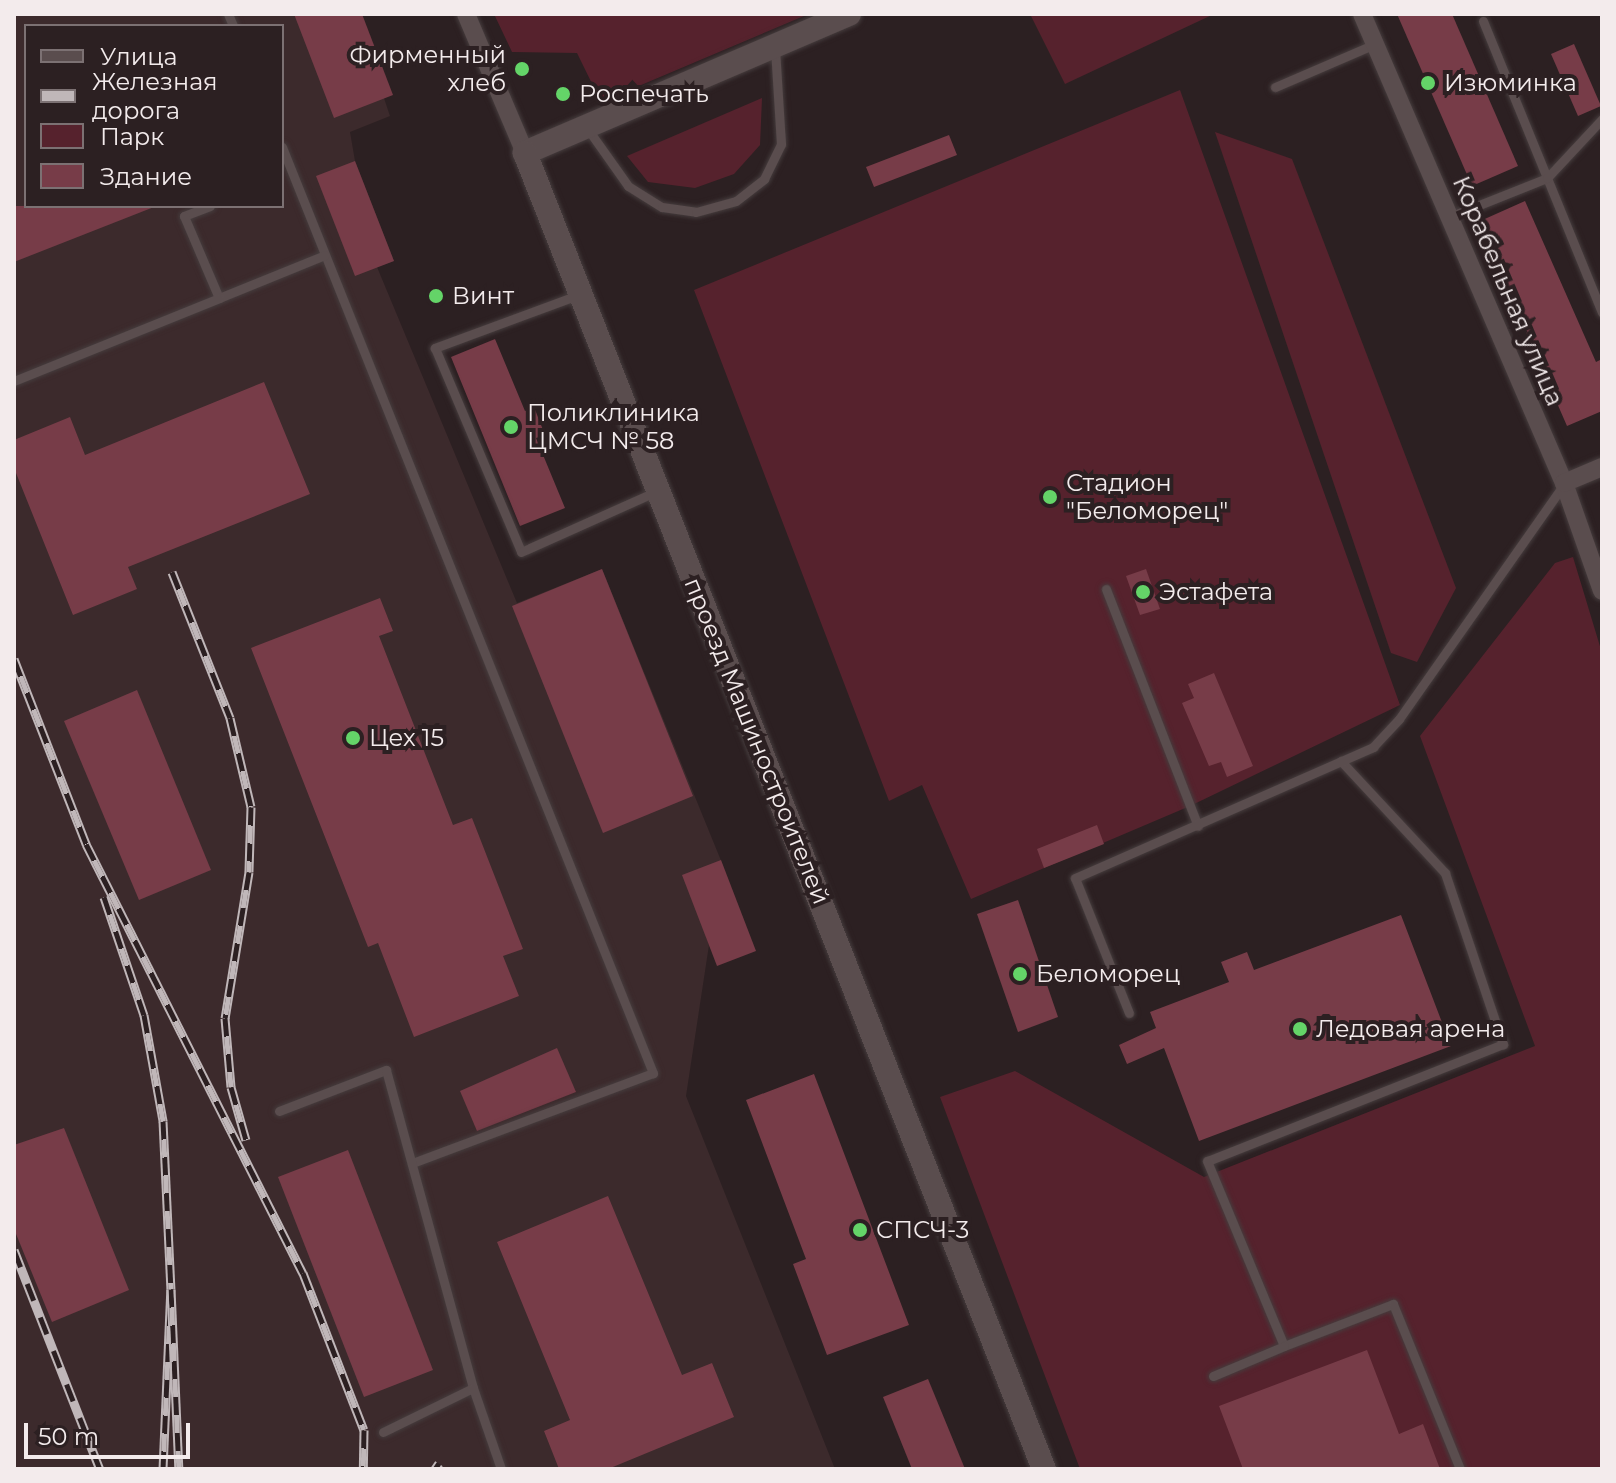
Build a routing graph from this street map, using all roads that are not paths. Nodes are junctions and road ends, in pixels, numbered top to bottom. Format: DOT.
graph roads {
  1 [pos="466,14"];
  2 [pos="849,14"];
  3 [pos="1362,14"];
  4 [pos="1483,21"];
  5 [pos="1375,44"];
  6 [pos="775,47"];
  7 [pos="1275,87"];
  8 [pos="1602,119"];
  9 [pos="585,125"];
  10 [pos="284,152"];
  11 [pos="525,153"];
  12 [pos="293,173"];
  13 [pos="284,177"];
  14 [pos="1547,178"];
  15 [pos="205,208"];
  16 [pos="1449,217"];
  17 [pos="325,255"];
  18 [pos="581,294"];
  19 [pos="219,298"];
  20 [pos="1602,313"];
  21 [pos="14,381"];
  22 [pos="1602,467"];
  23 [pos="1564,483"];
  24 [pos="658,491"];
  25 [pos="1106,589"];
  26 [pos="1602,591"];
  27 [pos="1341,761"];
  28 [pos="1198,826"];
  29 [pos="1129,1013"];
  30 [pos="279,1111"];
  31 [pos="412,1163"];
  32 [pos="1284,1346"];
  33 [pos="1213,1376"];
  34 [pos="473,1388"];
  35 [pos="383,1432"];
  36 [pos="501,1469"];
  37 [pos="1044,1469"];
  38 [pos="1460,1469"];
  1 -- 11 [label="street, проезд Машиностроителей"];
  2 -- 6 [label="street"];
  3 -- 5 [label="street, Корабельная улица"];
  4 -- 14 [label="lane"];
  5 -- 7 [label="lane"];
  5 -- 16 [label="street, Корабельная улица"];
  6 -- 9 [label="street"];
  6 -- 9 [label="lane"];
  8 -- 14 [label="lane"];
  9 -- 11 [label="street"];
  10 -- 12 [label="lane"];
  11 -- 18 [label="street, проезд Машиностроителей"];
  12 -- 13 [label="lane"];
  12 -- 17 [label="lane"];
  14 -- 16 [label="lane"];
  14 -- 20 [label="lane"];
  15 -- 19 [label="lane"];
  16 -- 23 [label="street, Корабельная улица"];
  17 -- 19 [label="lane"];
  17 -- 31 [label="lane"];
  18 -- 24 [label="street, проезд Машиностроителей"];
  18 -- 24 [label="lane"];
  19 -- 21 [label="lane"];
  22 -- 23 [label="street"];
  23 -- 26 [label="street, Корабельная улица"];
  23 -- 27 [label="lane"];
  24 -- 37 [label="street, проезд Машиностроителей"];
  25 -- 28 [label="lane"];
  27 -- 28 [label="lane"];
  27 -- 32 [label="lane"];
  28 -- 29 [label="lane"];
  30 -- 31 [label="lane"];
  31 -- 34 [label="lane"];
  32 -- 33 [label="lane"];
  32 -- 38 [label="lane"];
  34 -- 35 [label="lane"];
  34 -- 36 [label="lane"];
}
